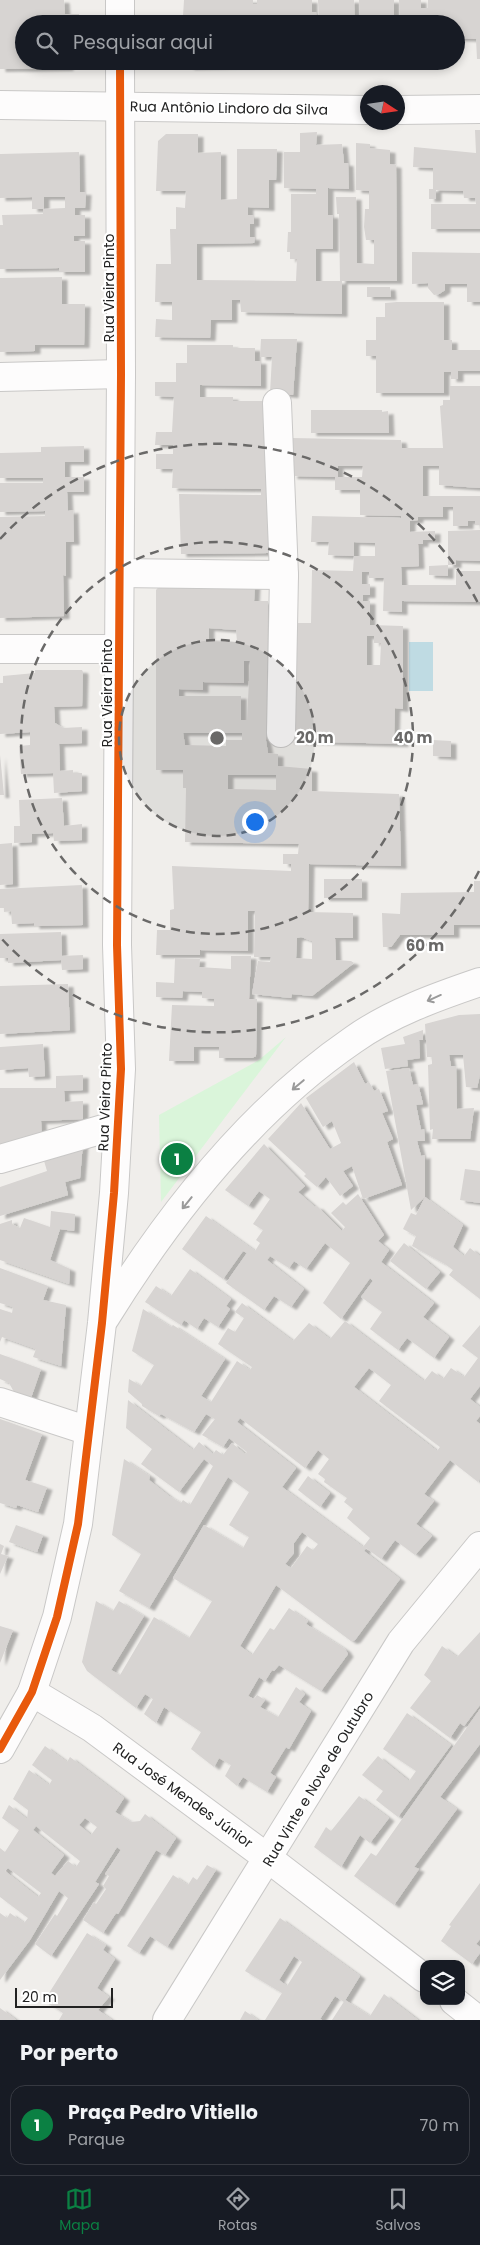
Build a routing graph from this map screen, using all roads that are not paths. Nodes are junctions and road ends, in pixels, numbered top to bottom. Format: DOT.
graph roads {
  1 [pos="120,0"];
  2 [pos="120,15"];
  3 [pos="120,70"];
  4 [pos="0,105"];
  5 [pos="121,106"];
  6 [pos="480,109"];
  7 [pos="360,110"];
  8 [pos="405,110"];
  9 [pos="121,374"];
  10 [pos="0,377"];
  11 [pos="277,403"];
  12 [pos="120,573"];
  13 [pos="284,575"];
  14 [pos="0,649"];
  15 [pos="119,649"];
  16 [pos="281,733"];
  17 [pos="480,982"];
  18 [pos="118,1125"];
  19 [pos="0,1159"];
  20 [pos="102,1324"];
  21 [pos="0,1402"];
  22 [pos="89,1431"];
  23 [pos="480,1546"];
  24 [pos="32,1692"];
  25 [pos="0,1749"];
  26 [pos="269,1859"];
  27 [pos="420,1975"];
  28 [pos="459,2005"];
  29 [pos="167,2020"];
  30 [pos="478,2020"];
  1 -- 2 [label="street"];
  3 -- 5 [label="street, Rua Vieira Pinto"];
  4 -- 5 [label="street, Rua Antônio Lindoro da Silva"];
  5 -- 7 [label="street, Rua Antônio Lindoro da Silva"];
  5 -- 9 [label="street, Rua Vieira Pinto"];
  6 -- 8 [label="street"];
  9 -- 10 [label="street"];
  9 -- 12 [label="street, Rua Vieira Pinto"];
  11 -- 13 [label="street"];
  12 -- 13 [label="street"];
  12 -- 15 [label="street, Rua Vieira Pinto"];
  13 -- 16 [label="street"];
  14 -- 15 [label="street"];
  15 -- 18 [label="street, Rua Vieira Pinto"];
  17 -- 20 [label="street, one-way"];
  18 -- 19 [label="street"];
  18 -- 20 [label="street, Rua Vieira Pinto"];
  20 -- 22 [label="street, Rua Vieira Pinto"];
  21 -- 22 [label="street"];
  22 -- 24 [label="street, Rua Vieira Pinto"];
  23 -- 26 [label="street, Rua Vinte e Nove de Outubro"];
  24 -- 25 [label="street, Rua Vieira Pinto"];
  24 -- 26 [label="street, Rua José Mendes Júnior"];
  26 -- 27 [label="street, Rua José Mendes Júnior"];
  26 -- 29 [label="street, Rua Vinte e Nove de Outubro"];
  28 -- 30 [label="street"];
}
